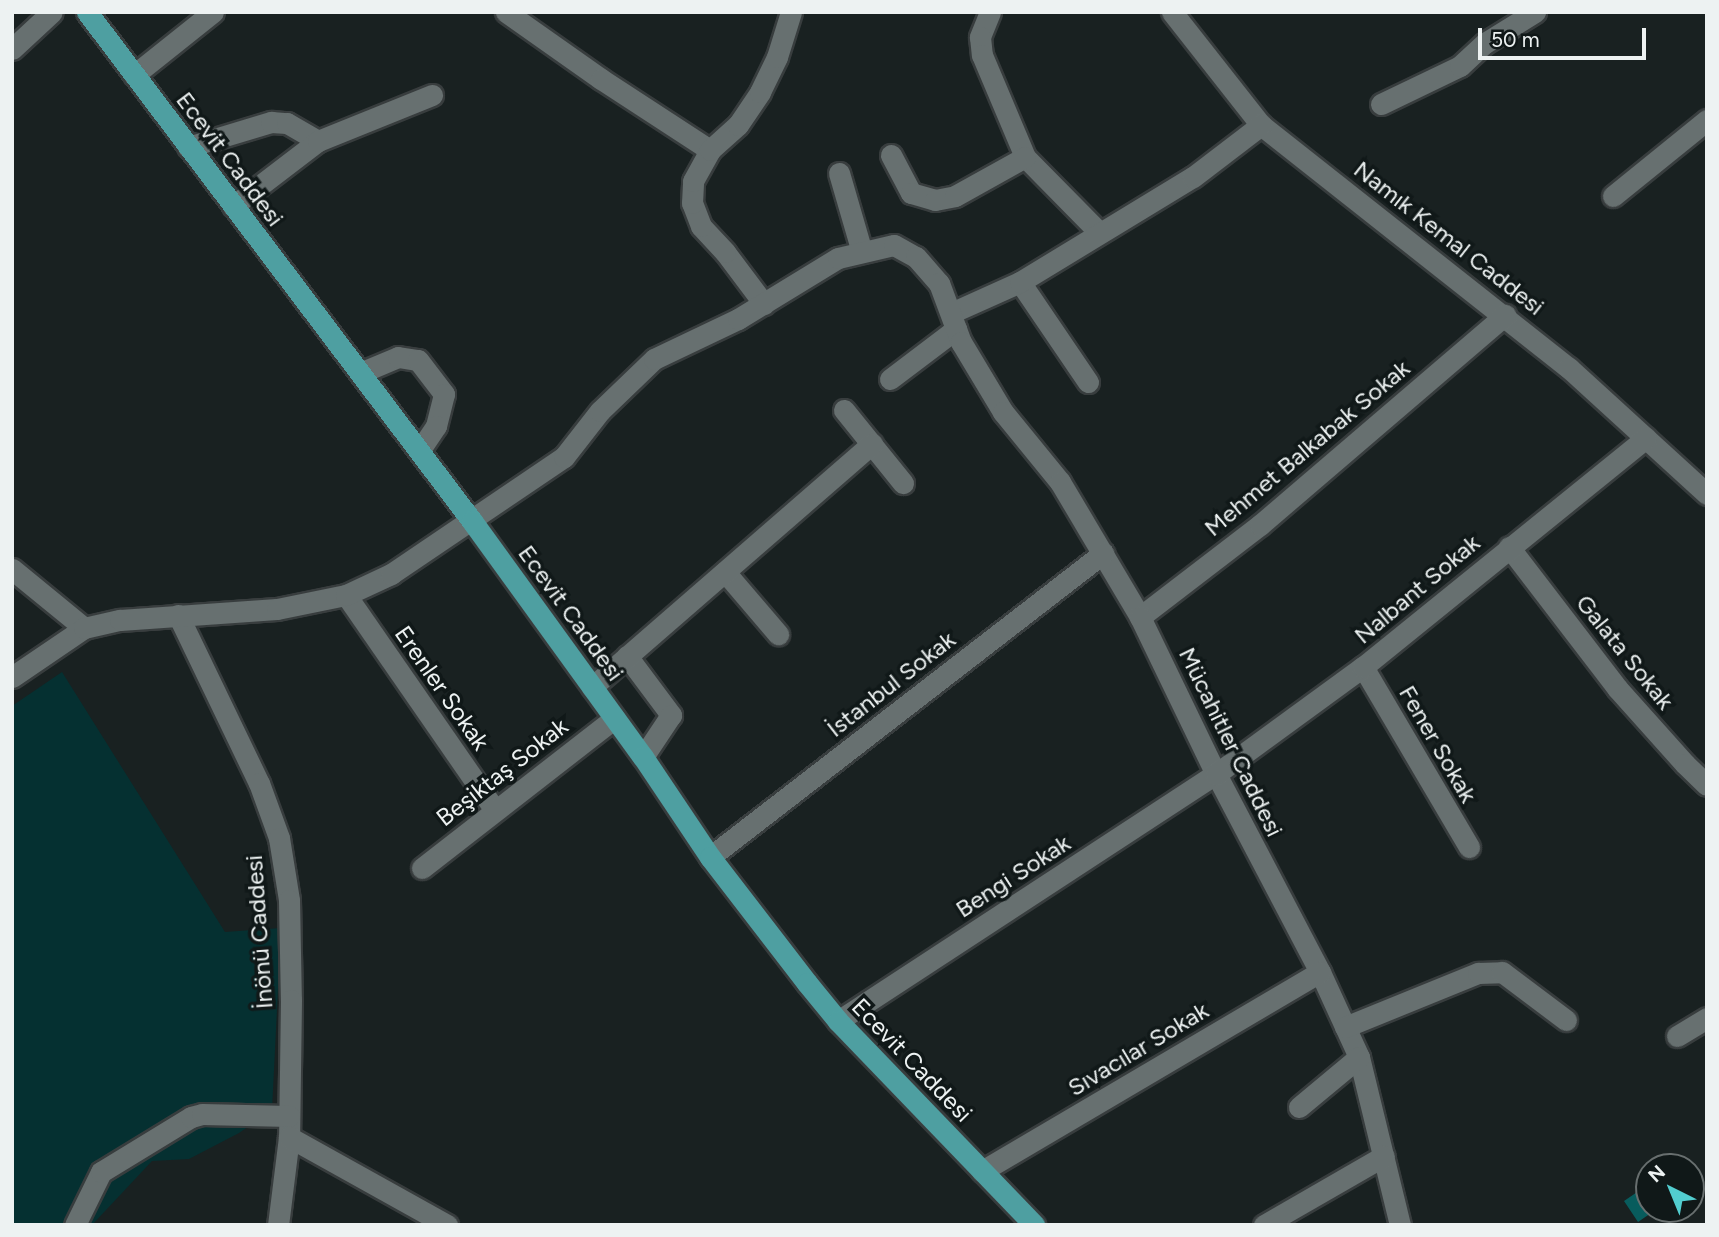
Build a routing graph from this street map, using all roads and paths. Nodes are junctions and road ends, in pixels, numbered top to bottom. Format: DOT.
graph roads {
  1 [pos="52,12"];
  2 [pos="87,12"];
  3 [pos="213,12"];
  4 [pos="506,12"];
  5 [pos="791,12"];
  6 [pos="990,12"];
  7 [pos="1172,12"];
  8 [pos="1535,12"];
  9 [pos="12,49"];
  10 [pos="134,75"];
  11 [pos="432,95"];
  12 [pos="1381,104"];
  13 [pos="1707,120"];
  14 [pos="1261,125"];
  15 [pos="318,141"];
  16 [pos="188,147"];
  17 [pos="710,150"];
  18 [pos="891,155"];
  19 [pos="1026,157"];
  20 [pos="839,173"];
  21 [pos="1613,196"];
  22 [pos="233,206"];
  23 [pos="1099,232"];
  24 [pos="862,252"];
  25 [pos="1020,282"];
  26 [pos="764,304"];
  27 [pos="1505,315"];
  28 [pos="954,321"];
  29 [pos="360,373"];
  30 [pos="890,379"];
  31 [pos="1088,382"];
  32 [pos="844,410"];
  33 [pos="1646,438"];
  34 [pos="872,444"];
  35 [pos="419,451"];
  36 [pos="903,483"];
  37 [pos="1707,494"];
  38 [pos="472,521"];
  39 [pos="1509,547"];
  40 [pos="1104,553"];
  41 [pos="12,569"];
  42 [pos="725,572"];
  43 [pos="346,595"];
  44 [pos="178,615"];
  45 [pos="1140,617"];
  46 [pos="83,628"];
  47 [pos="778,634"];
  48 [pos="627,656"];
  49 [pos="1363,667"];
  50 [pos="12,677"];
  51 [pos="592,687"];
  52 [pos="615,718"];
  53 [pos="643,757"];
  54 [pos="1216,774"];
  55 [pos="1707,785"];
  56 [pos="495,810"];
  57 [pos="1469,847"];
  58 [pos="710,857"];
  59 [pos="422,867"];
  60 [pos="1320,972"];
  61 [pos="1707,1018"];
  62 [pos="1566,1020"];
  63 [pos="838,1021"];
  64 [pos="1345,1027"];
  65 [pos="1677,1037"];
  66 [pos="1359,1057"];
  67 [pos="1298,1107"];
  68 [pos="289,1126"];
  69 [pos="1384,1156"];
  70 [pos="982,1171"];
  71 [pos="75,1225"];
  72 [pos="278,1225"];
  73 [pos="447,1225"];
  74 [pos="1034,1225"];
  75 [pos="1264,1225"];
  76 [pos="1400,1225"];
  1 -- 9 [label="street"];
  2 -- 10 [label="main road, Ecevit Caddesi"];
  3 -- 10 [label="street"];
  4 -- 17 [label="street"];
  5 -- 17 [label="street"];
  6 -- 19 [label="street"];
  7 -- 14 [label="street, Namık Kemal Caddesi"];
  8 -- 12 [label="street"];
  10 -- 16 [label="main road, Ecevit Caddesi"];
  11 -- 15 [label="street"];
  13 -- 21 [label="street"];
  14 -- 23 [label="street"];
  14 -- 27 [label="street, Namık Kemal Caddesi"];
  15 -- 16 [label="street"];
  15 -- 22 [label="street"];
  16 -- 22 [label="main road, Ecevit Caddesi"];
  17 -- 26 [label="street"];
  18 -- 19 [label="street"];
  19 -- 23 [label="street"];
  20 -- 24 [label="street"];
  22 -- 29 [label="main road, Ecevit Caddesi"];
  23 -- 25 [label="street"];
  24 -- 26 [label="street, Mücahitler Caddesi"];
  24 -- 28 [label="street, Mücahitler Caddesi"];
  25 -- 28 [label="street"];
  25 -- 31 [label="street"];
  26 -- 38 [label="street, Mücahitler Caddesi"];
  27 -- 33 [label="street, Namık Kemal Caddesi"];
  27 -- 45 [label="street, Mehmet Balkabak Sokak"];
  28 -- 30 [label="street"];
  28 -- 40 [label="street, Mücahitler Caddesi"];
  29 -- 35 [label="main road, Ecevit Caddesi"];
  29 -- 35 [label="street"];
  32 -- 34 [label="street"];
  33 -- 37 [label="street, Namık Kemal Caddesi"];
  33 -- 39 [label="street, Nalbant Sokak"];
  34 -- 36 [label="street"];
  34 -- 42 [label="street"];
  35 -- 38 [label="main road, Ecevit Caddesi"];
  38 -- 43 [label="street, Mücahitler Caddesi"];
  38 -- 51 [label="main road, Ecevit Caddesi"];
  39 -- 49 [label="street, Nalbant Sokak"];
  39 -- 55 [label="street, Galata Sokak"];
  40 -- 45 [label="street, Mücahitler Caddesi"];
  40 -- 58 [label="street, İstanbul Sokak"];
  41 -- 46 [label="street"];
  42 -- 47 [label="street"];
  42 -- 48 [label="street"];
  43 -- 44 [label="street, Mücahitler Caddesi"];
  43 -- 56 [label="street, Erenler Sokak"];
  44 -- 46 [label="street, Mücahitler Caddesi"];
  44 -- 68 [label="street, İnönü Caddesi"];
  45 -- 54 [label="street, Mücahitler Caddesi"];
  46 -- 50 [label="street"];
  48 -- 51 [label="street"];
  48 -- 53 [label="street"];
  49 -- 54 [label="street, Nalbant Sokak"];
  49 -- 57 [label="street, Fener Sokak"];
  51 -- 52 [label="main road, Ecevit Caddesi"];
  52 -- 53 [label="main road, Ecevit Caddesi"];
  52 -- 56 [label="street, Beşiktaş Sokak"];
  53 -- 58 [label="main road, Ecevit Caddesi"];
  54 -- 60 [label="street, Mücahitler Caddesi"];
  54 -- 63 [label="street, Bengi Sokak"];
  56 -- 59 [label="street, Beşiktaş Sokak"];
  58 -- 63 [label="main road, Ecevit Caddesi"];
  60 -- 64 [label="street, Mücahitler Caddesi"];
  60 -- 70 [label="street, Sıvacılar Sokak"];
  61 -- 65 [label="street"];
  62 -- 64 [label="street"];
  63 -- 70 [label="main road, Ecevit Caddesi"];
  64 -- 66 [label="street, Mücahitler Caddesi"];
  66 -- 67 [label="street"];
  66 -- 69 [label="street, Mücahitler Caddesi"];
  68 -- 71 [label="street"];
  68 -- 72 [label="street, İnönü Caddesi"];
  68 -- 73 [label="street"];
  69 -- 75 [label="street"];
  69 -- 76 [label="street, Mücahitler Caddesi"];
  70 -- 74 [label="main road, Ecevit Caddesi"];
}
